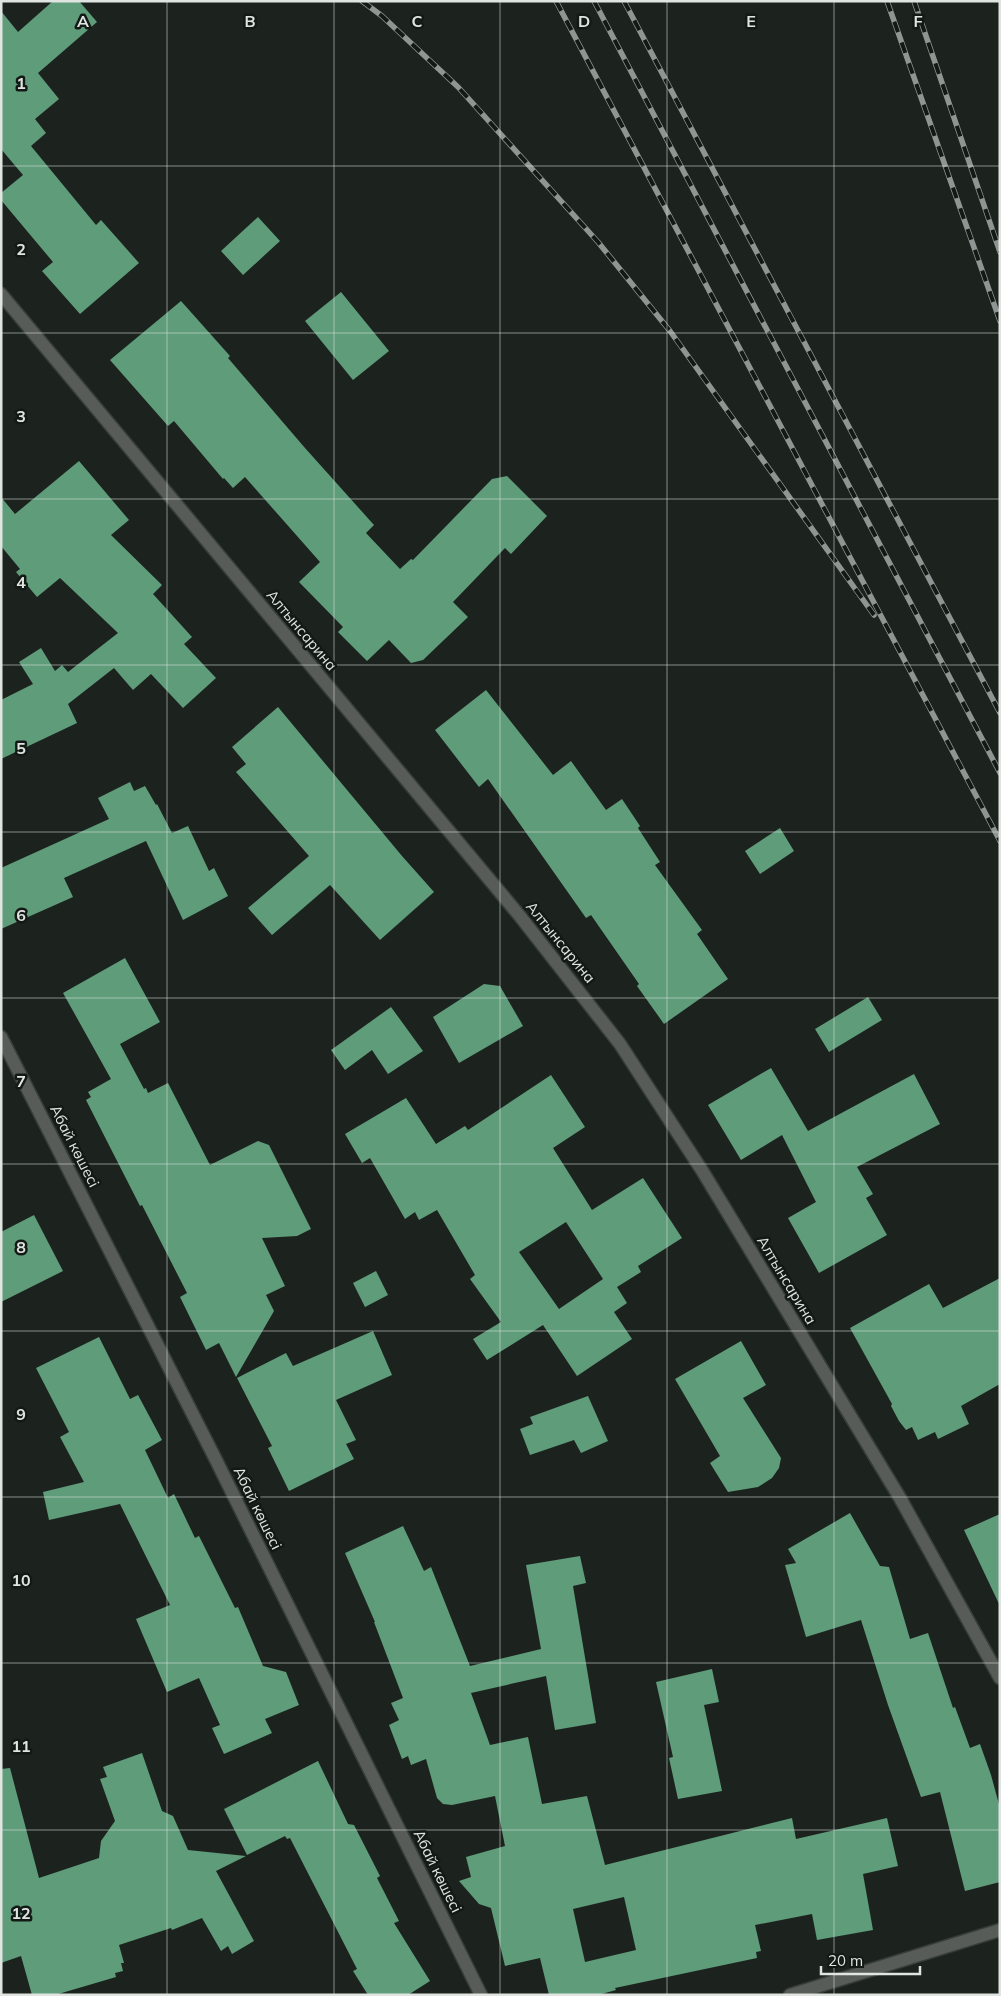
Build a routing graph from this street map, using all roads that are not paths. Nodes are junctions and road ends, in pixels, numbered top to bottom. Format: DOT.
graph roads {
  1 [pos="1,294"];
  2 [pos="1,1037"];
  3 [pos="1000,1678"];
  4 [pos="1000,1930"];
  5 [pos="481,1995"];
  6 [pos="790,1995"];
  1 -- 3 [label="street, Алтынсарина"];
  2 -- 5 [label="street, Абай көшесі"];
  4 -- 6 [label="street"];
}
